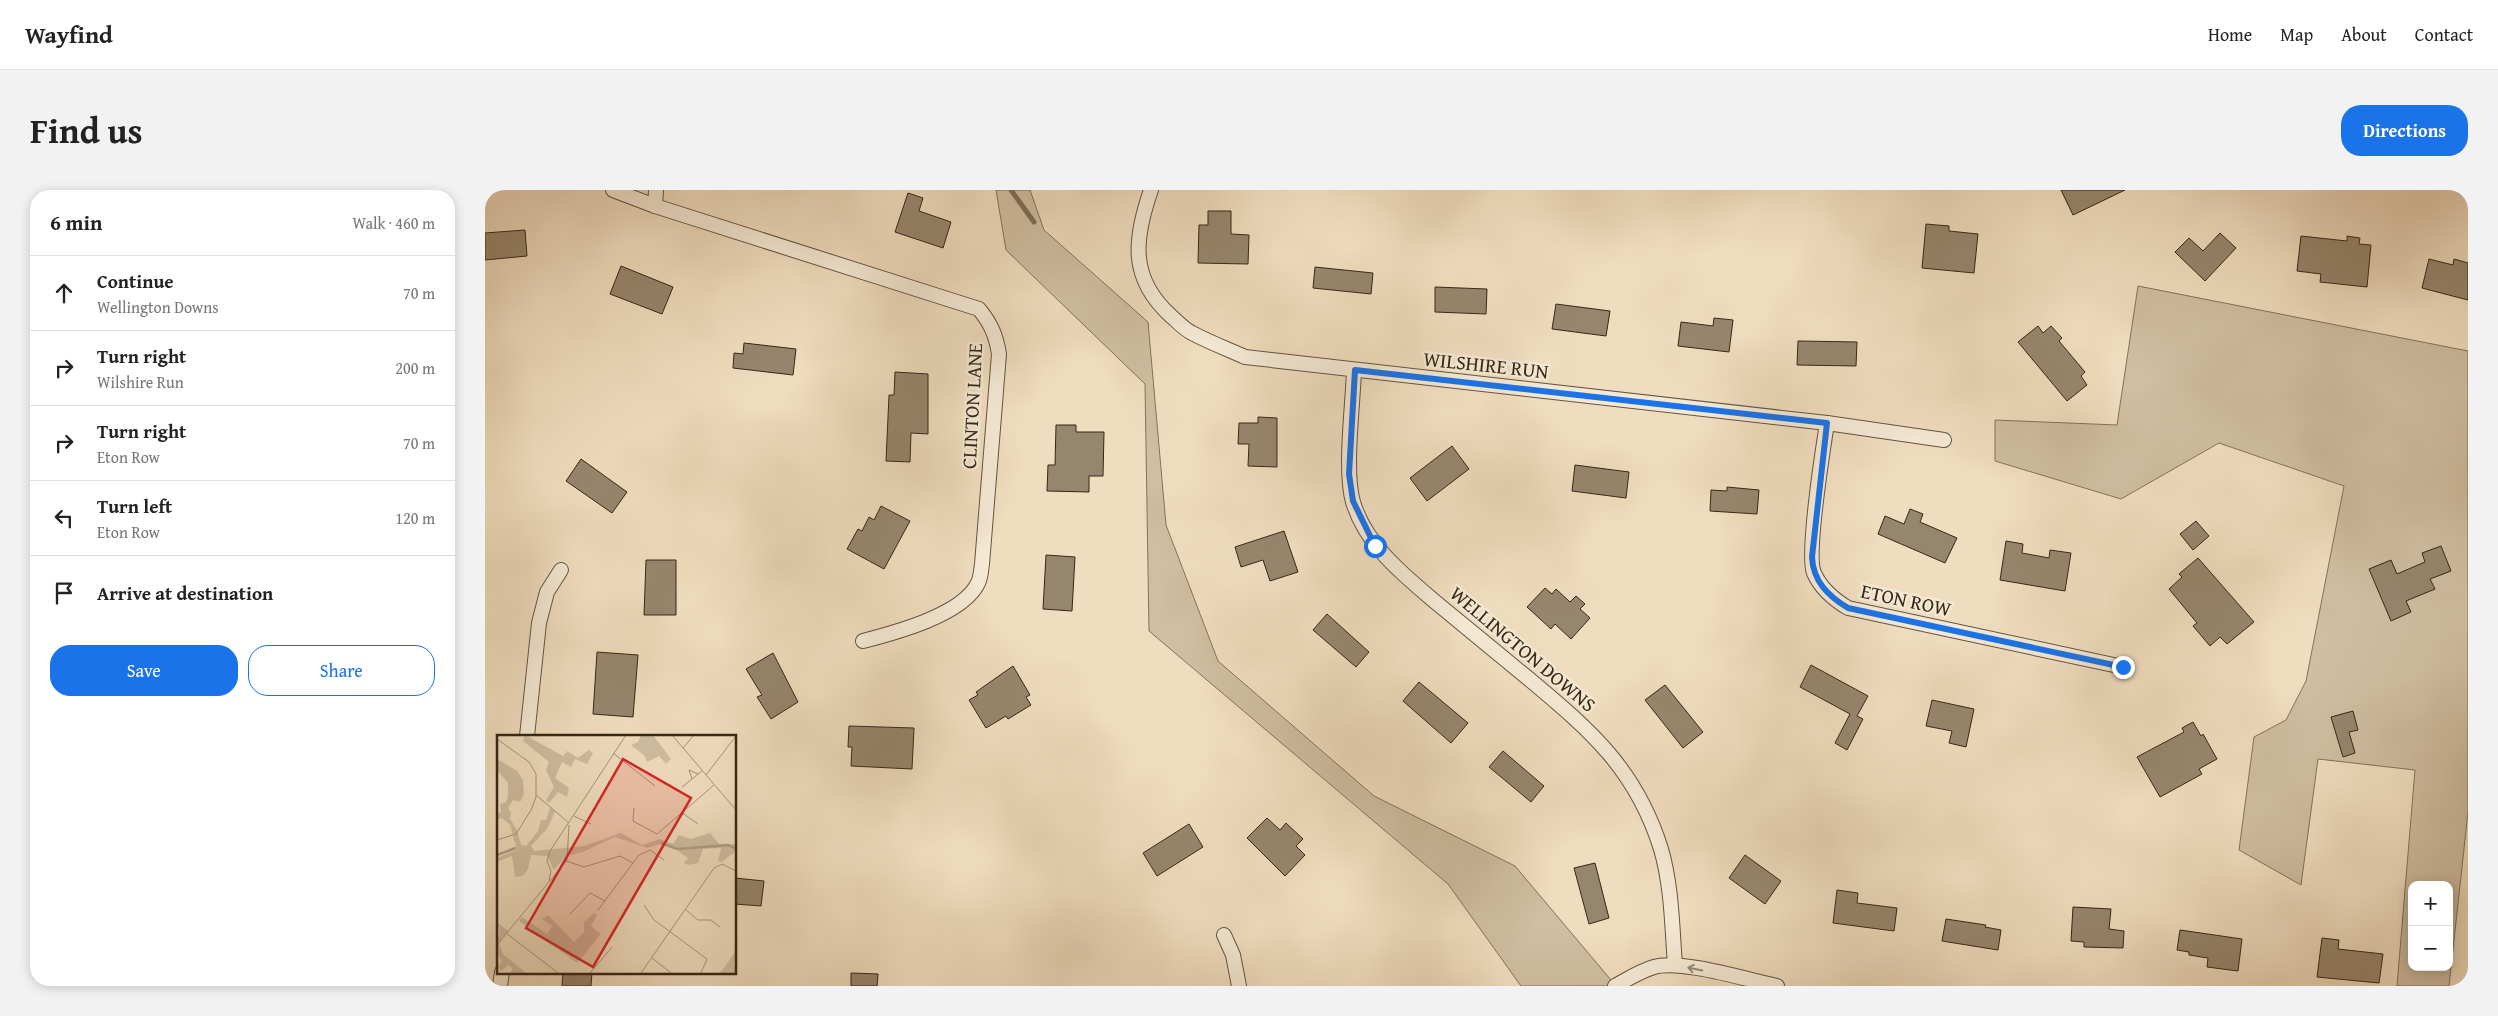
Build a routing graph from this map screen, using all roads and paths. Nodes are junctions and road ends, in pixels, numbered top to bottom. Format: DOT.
graph roads {
  1 [pos="613,190"];
  2 [pos="656,190"];
  3 [pos="1151,190"];
  4 [pos="655,206"];
  5 [pos="1355,370"];
  6 [pos="1827,423"];
  7 [pos="1944,440"];
  8 [pos="561,570"];
  9 [pos="863,641"];
  10 [pos="2123,667"];
  11 [pos="527,735"];
  12 [pos="1224,936"];
  13 [pos="1675,965"];
  14 [pos="1239,986"];
  15 [pos="1615,986"];
  16 [pos="1777,986"];
  1 -- 4 [label="street, CLINTON LANE"];
  2 -- 4 [label="street"];
  3 -- 5 [label="street, WILSHIRE RUN"];
  4 -- 9 [label="street, CLINTON LANE"];
  5 -- 6 [label="street, WILSHIRE RUN"];
  5 -- 13 [label="street, WELLINGTON DOWNS"];
  6 -- 7 [label="street, WILSHIRE RUN"];
  6 -- 10 [label="street, ETON ROW"];
  8 -- 11 [label="street"];
  12 -- 14 [label="street"];
  13 -- 15 [label="street"];
  16 -- 13 [label="street, one-way"];
}
